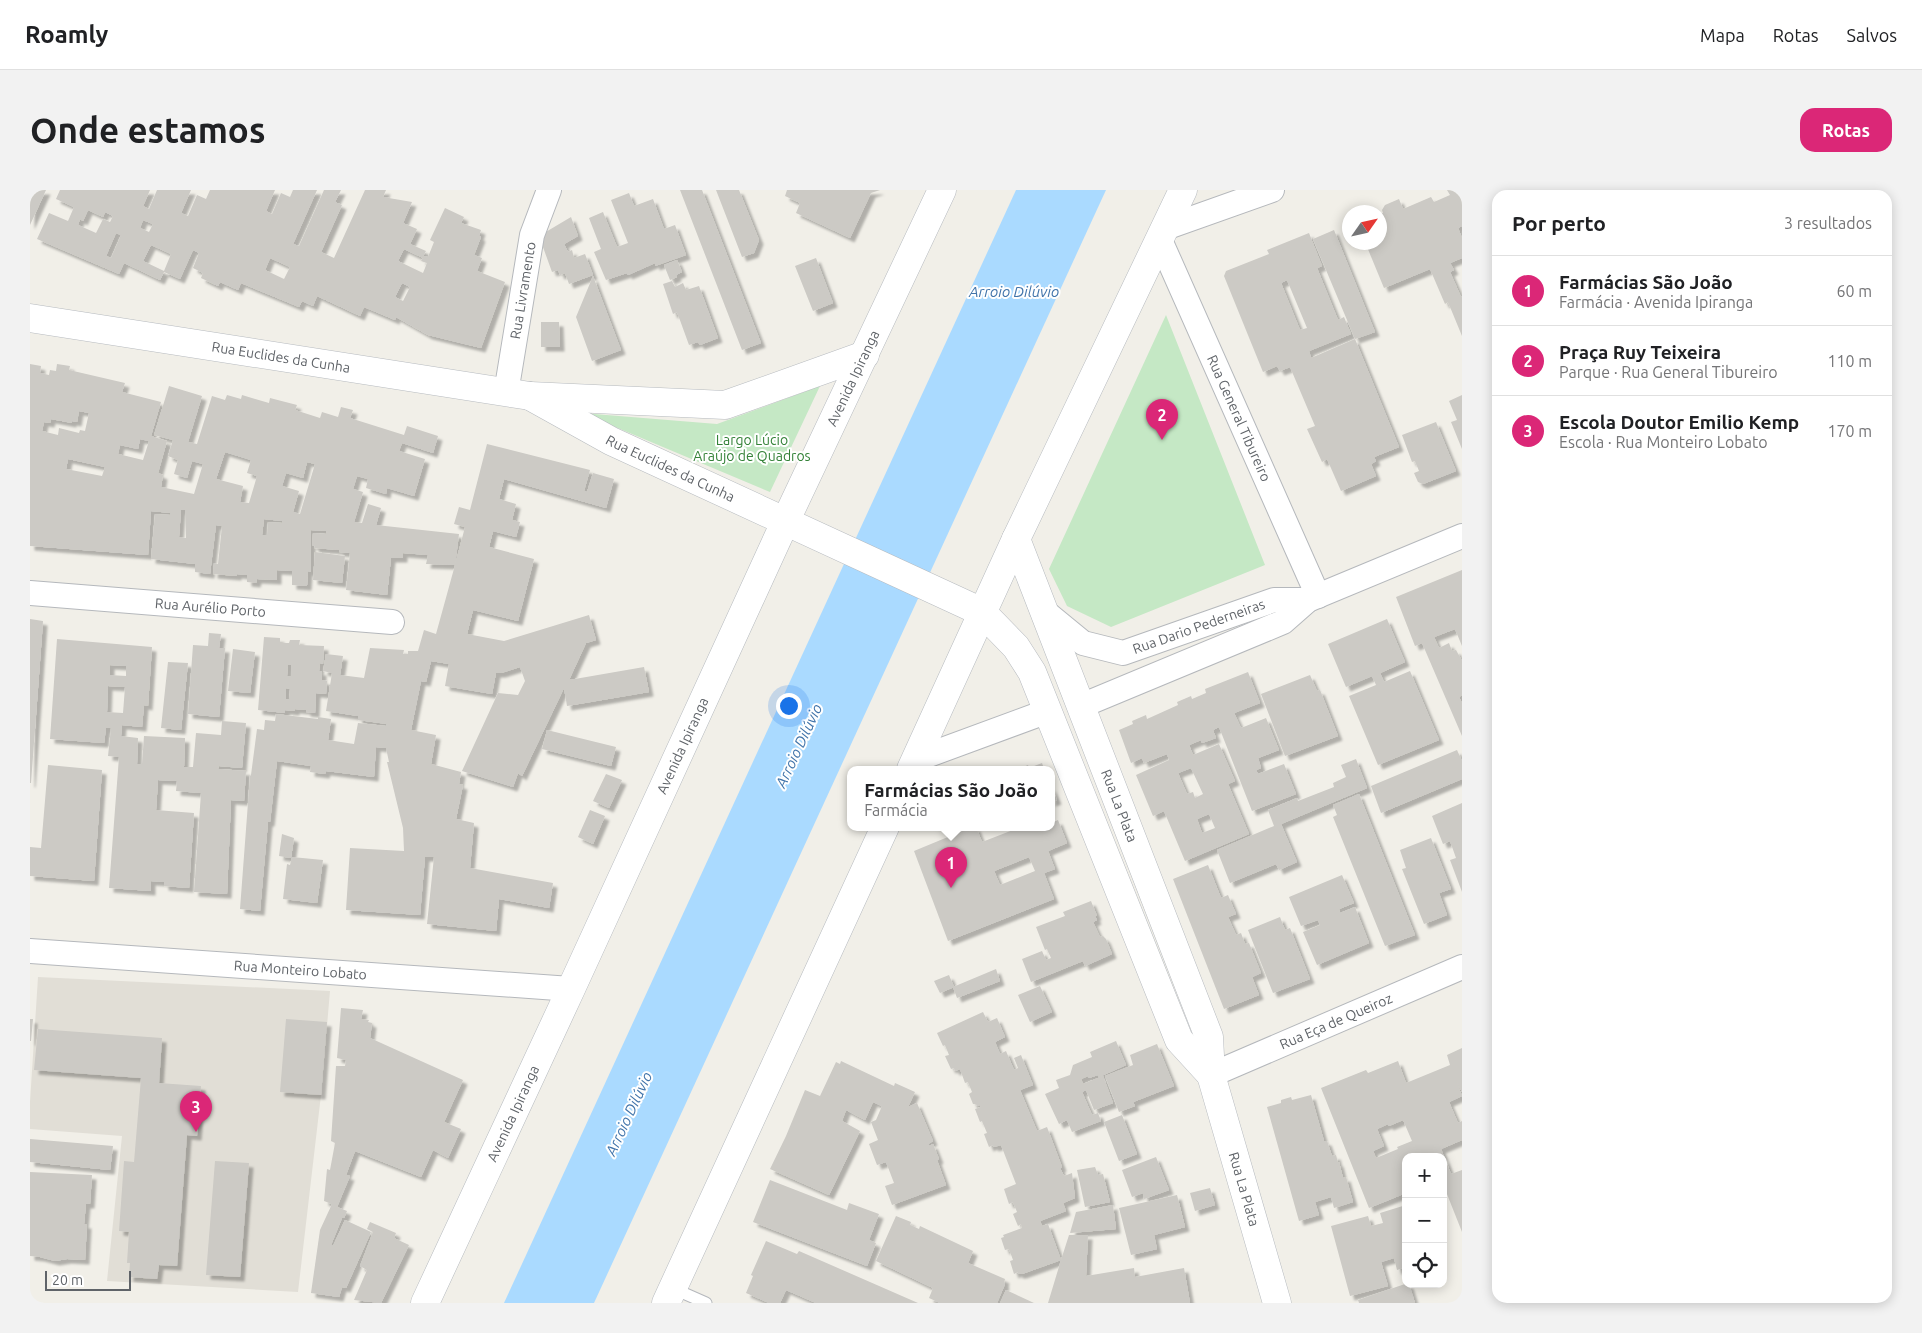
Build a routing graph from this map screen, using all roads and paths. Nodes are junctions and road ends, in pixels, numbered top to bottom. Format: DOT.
graph roads {
  1 [pos="548,190"];
  2 [pos="942,190"];
  3 [pos="1183,190"];
  4 [pos="1262,191"];
  5 [pos="1162,234"];
  6 [pos="30,318"];
  7 [pos="865,355"];
  8 [pos="518,394"];
  9 [pos="786,520"];
  10 [pos="1462,536"];
  11 [pos="1016,539"];
  12 [pos="30,593"];
  13 [pos="1313,598"];
  14 [pos="1044,611"];
  15 [pos="982,612"];
  16 [pos="392,622"];
  17 [pos="1081,706"];
  18 [pos="1048,711"];
  19 [pos="913,765"];
  20 [pos="883,831"];
  21 [pos="30,952"];
  22 [pos="1462,967"];
  23 [pos="571,989"];
  24 [pos="1211,1075"];
  25 [pos="669,1296"];
  26 [pos="425,1303"];
  27 [pos="706,1303"];
  28 [pos="1277,1303"];
  1 -- 8 [label="street, Rua Livramento"];
  2 -- 7 [label="street, Avenida Ipiranga"];
  3 -- 5 [label="street"];
  4 -- 5 [label="street"];
  5 -- 11 [label="street"];
  5 -- 13 [label="street, Rua General Tibureiro"];
  6 -- 8 [label="street, Rua Euclides da Cunha"];
  7 -- 8 [label="street, Rua Euclides da Cunha"];
  7 -- 9 [label="street, Avenida Ipiranga"];
  8 -- 9 [label="street, Rua Euclides da Cunha"];
  9 -- 15 [label="street, Rua Euclides da Cunha"];
  9 -- 23 [label="street, Avenida Ipiranga"];
  10 -- 13 [label="street, Rua Dario Pederneiras"];
  11 -- 14 [label="street, Rua La Plata"];
  11 -- 15 [label="street"];
  12 -- 16 [label="street, Rua Aurélio Porto"];
  13 -- 14 [label="street, Rua Dario Pederneiras"];
  13 -- 17 [label="street, Rua Dario Pederneiras"];
  14 -- 17 [label="street, Rua La Plata"];
  15 -- 18 [label="street, Rua La Plata"];
  15 -- 19 [label="street"];
  17 -- 24 [label="street, Rua La Plata"];
  18 -- 19 [label="street"];
  18 -- 24 [label="street, Rua La Plata"];
  20 -- 25 [label="street"];
  21 -- 23 [label="street, Rua Monteiro Lobato"];
  22 -- 24 [label="street, Rua Eça de Queiroz"];
  23 -- 26 [label="street, Avenida Ipiranga"];
  24 -- 28 [label="street, Rua La Plata"];
  25 -- 27 [label="lane"];
}
